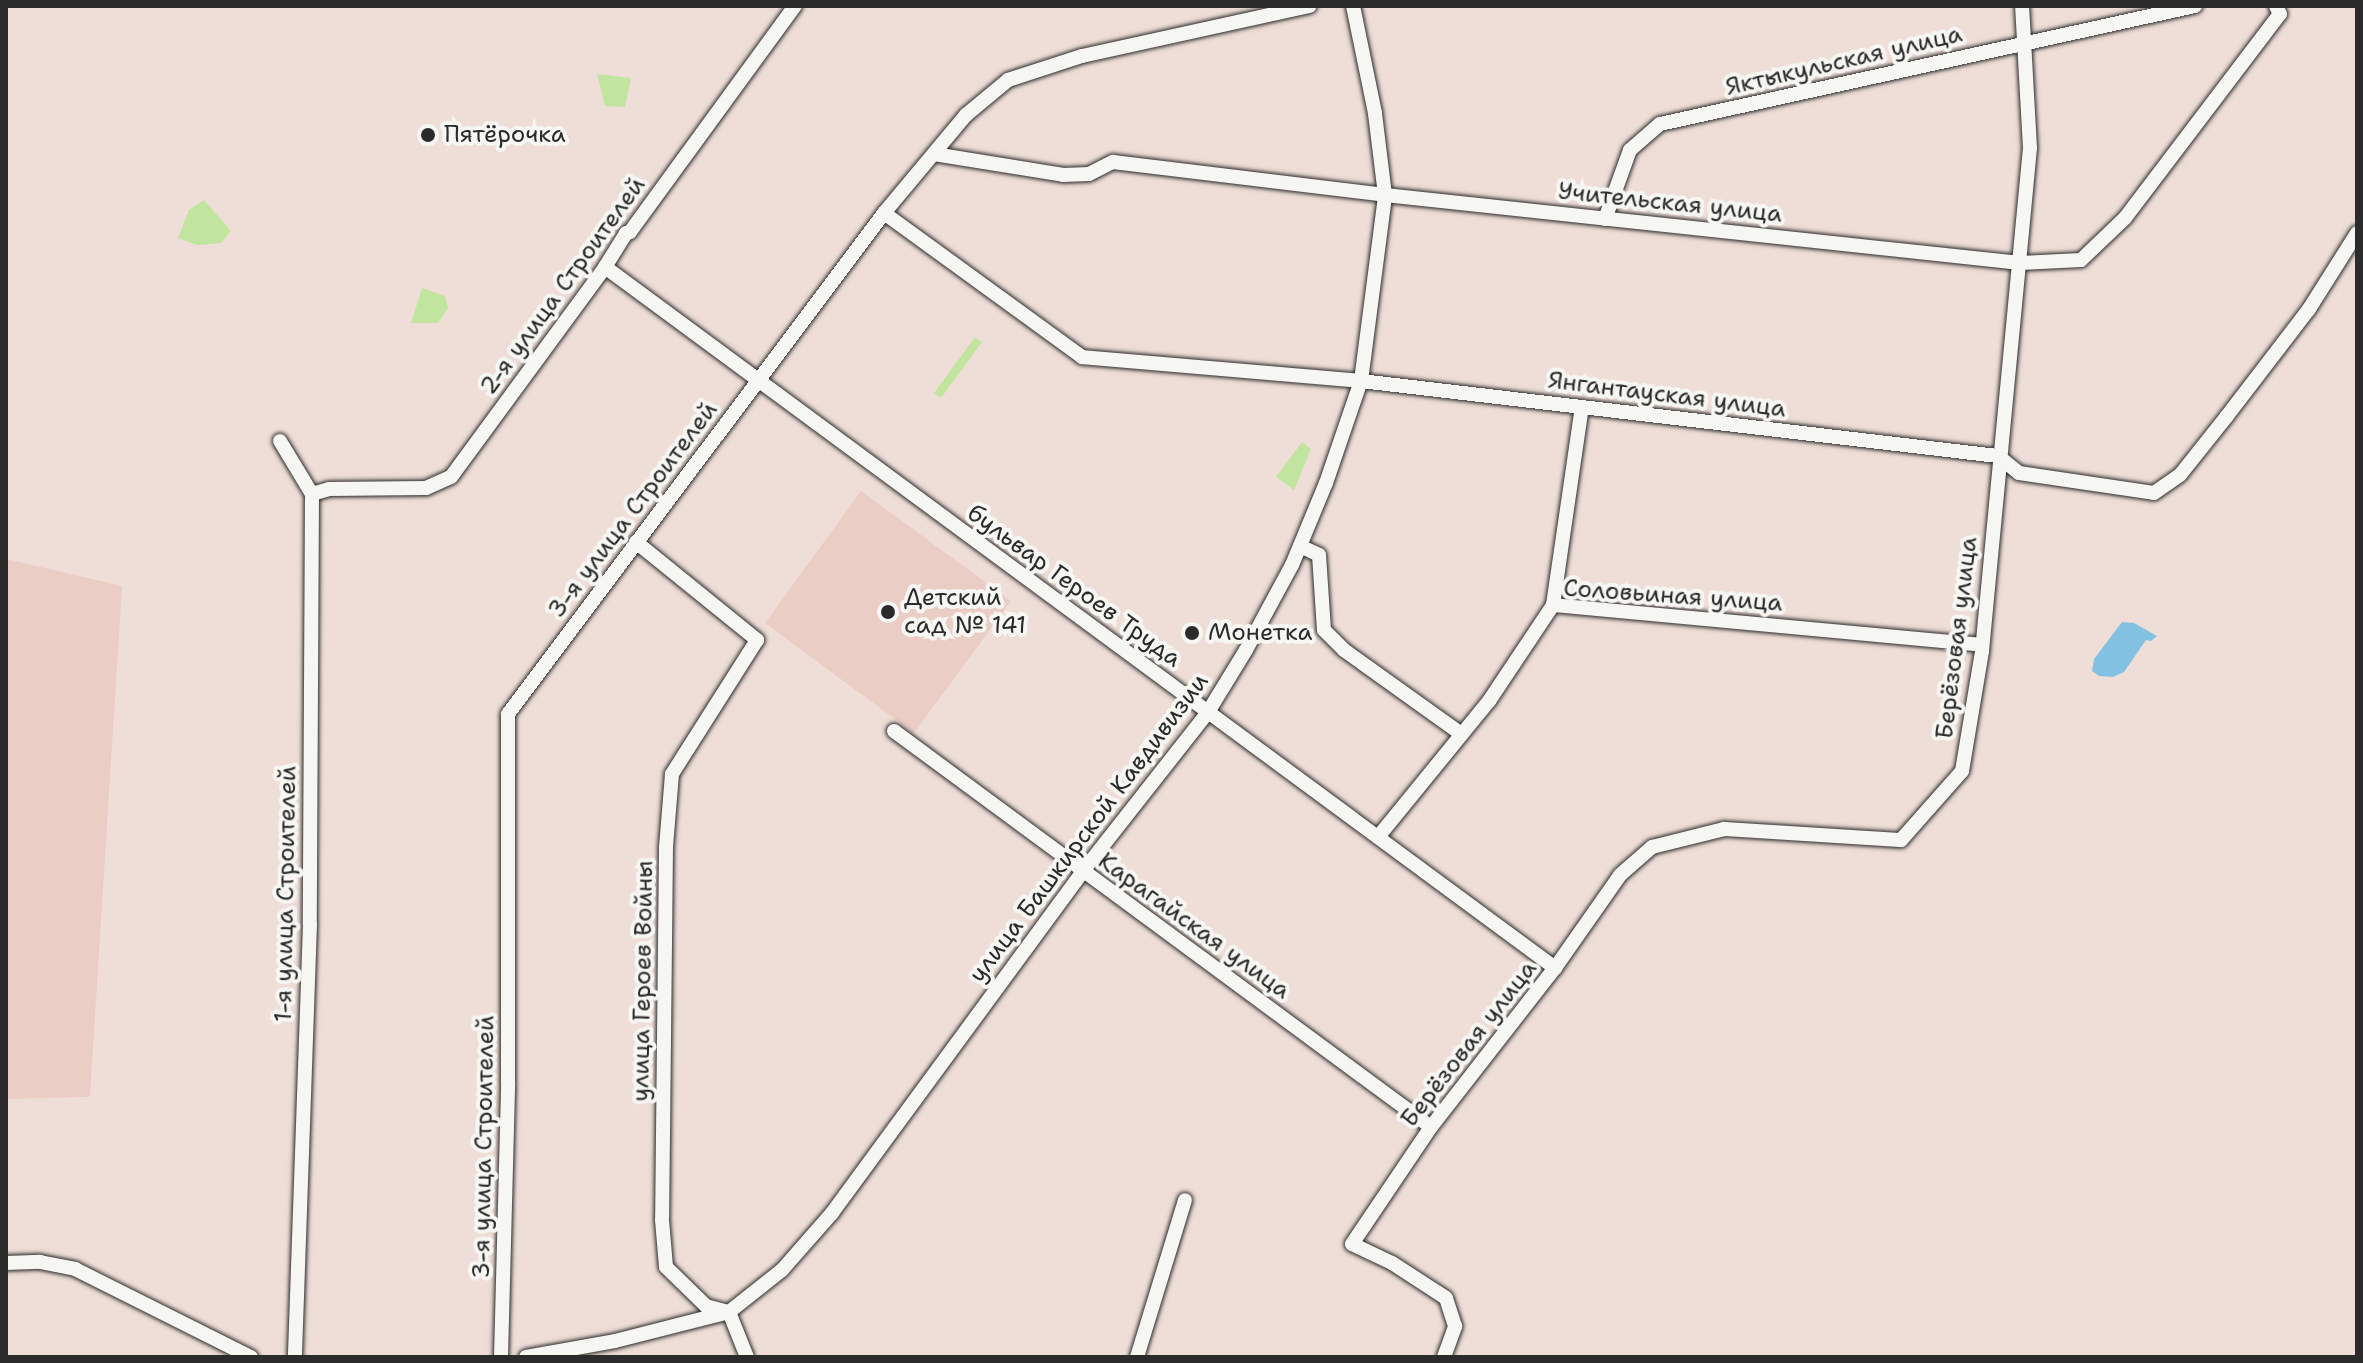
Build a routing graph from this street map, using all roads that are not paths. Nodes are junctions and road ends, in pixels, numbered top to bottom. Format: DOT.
graph roads {
  1 [pos="795,6"];
  2 [pos="1310,6"];
  3 [pos="1353,6"];
  4 [pos="2022,6"];
  5 [pos="2195,6"];
  6 [pos="2276,6"];
  7 [pos="2027,42"];
  8 [pos="934,154"];
  9 [pos="1385,195"];
  10 [pos="884,213"];
  11 [pos="1605,219"];
  12 [pos="2357,233"];
  13 [pos="2020,263"];
  14 [pos="605,267"];
  15 [pos="757,380"];
  16 [pos="1361,381"];
  17 [pos="1582,407"];
  18 [pos="280,441"];
  19 [pos="1998,456"];
  20 [pos="312,494"];
  21 [pos="636,542"];
  22 [pos="1300,546"];
  23 [pos="1553,605"];
  24 [pos="1981,645"];
  25 [pos="1208,712"];
  26 [pos="894,731"];
  27 [pos="1460,733"];
  28 [pos="1378,837"];
  29 [pos="1083,871"];
  30 [pos="1555,968"];
  31 [pos="1431,1127"];
  32 [pos="1185,1200"];
  33 [pos="6,1263"];
  34 [pos="729,1312"];
  35 [pos="251,1357"];
  36 [pos="295,1357"];
  37 [pos="501,1357"];
  38 [pos="526,1357"];
  39 [pos="747,1357"];
  40 [pos="1137,1357"];
  41 [pos="1444,1357"];
  1 -- 14 [label="street, 2-я улица Строителей"];
  2 -- 8 [label="street, 3-я улица Строителей"];
  3 -- 9 [label="street, улица Башкирской Кавдивизии"];
  4 -- 7 [label="street, Берёзовая улица"];
  5 -- 7 [label="street, Яктыкульская улица"];
  6 -- 13 [label="street, Учительская улица"];
  7 -- 11 [label="street, Яктыкульская улица"];
  7 -- 13 [label="street, Берёзовая улица"];
  8 -- 9 [label="street, Учительская улица"];
  8 -- 10 [label="street, 3-я улица Строителей"];
  9 -- 11 [label="street, Учительская улица"];
  9 -- 16 [label="street, улица Башкирской Кавдивизии"];
  10 -- 15 [label="street, 3-я улица Строителей"];
  10 -- 16 [label="street, Янгантауская улица"];
  11 -- 13 [label="street, Учительская улица"];
  12 -- 19 [label="street, Янгантауская улица"];
  13 -- 19 [label="street, Берёзовая улица"];
  14 -- 15 [label="street, бульвар Героев Труда"];
  14 -- 20 [label="street, 2-я улица Строителей"];
  15 -- 21 [label="street, 3-я улица Строителей"];
  15 -- 25 [label="street, бульвар Героев Труда"];
  16 -- 17 [label="street, Янгантауская улица"];
  16 -- 22 [label="street, улица Башкирской Кавдивизии"];
  17 -- 19 [label="street, Янгантауская улица"];
  17 -- 23 [label="street"];
  18 -- 20 [label="street"];
  19 -- 24 [label="street, Берёзовая улица"];
  20 -- 36 [label="street, 1-я улица Строителей"];
  21 -- 34 [label="street, улица Героев Войны"];
  21 -- 37 [label="street, 3-я улица Строителей"];
  22 -- 25 [label="street, улица Башкирской Кавдивизии"];
  22 -- 27 [label="street"];
  23 -- 24 [label="street, Соловьиная улица"];
  23 -- 27 [label="street, Соловьиная улица"];
  24 -- 30 [label="street, Берёзовая улица"];
  25 -- 28 [label="street, бульвар Героев Труда"];
  25 -- 29 [label="street, улица Башкирской Кавдивизии"];
  26 -- 29 [label="street, Карагайская улица"];
  27 -- 28 [label="street, Соловьиная улица"];
  28 -- 30 [label="street, бульвар Героев Труда"];
  29 -- 31 [label="street, Карагайская улица"];
  29 -- 34 [label="street, улица Башкирской Кавдивизии"];
  30 -- 31 [label="street, Берёзовая улица"];
  31 -- 41 [label="street, Берёзовая улица"];
  32 -- 40 [label="street"];
  33 -- 35 [label="street"];
  34 -- 38 [label="street, улица Башкирской Кавдивизии"];
  34 -- 39 [label="street"];
}
